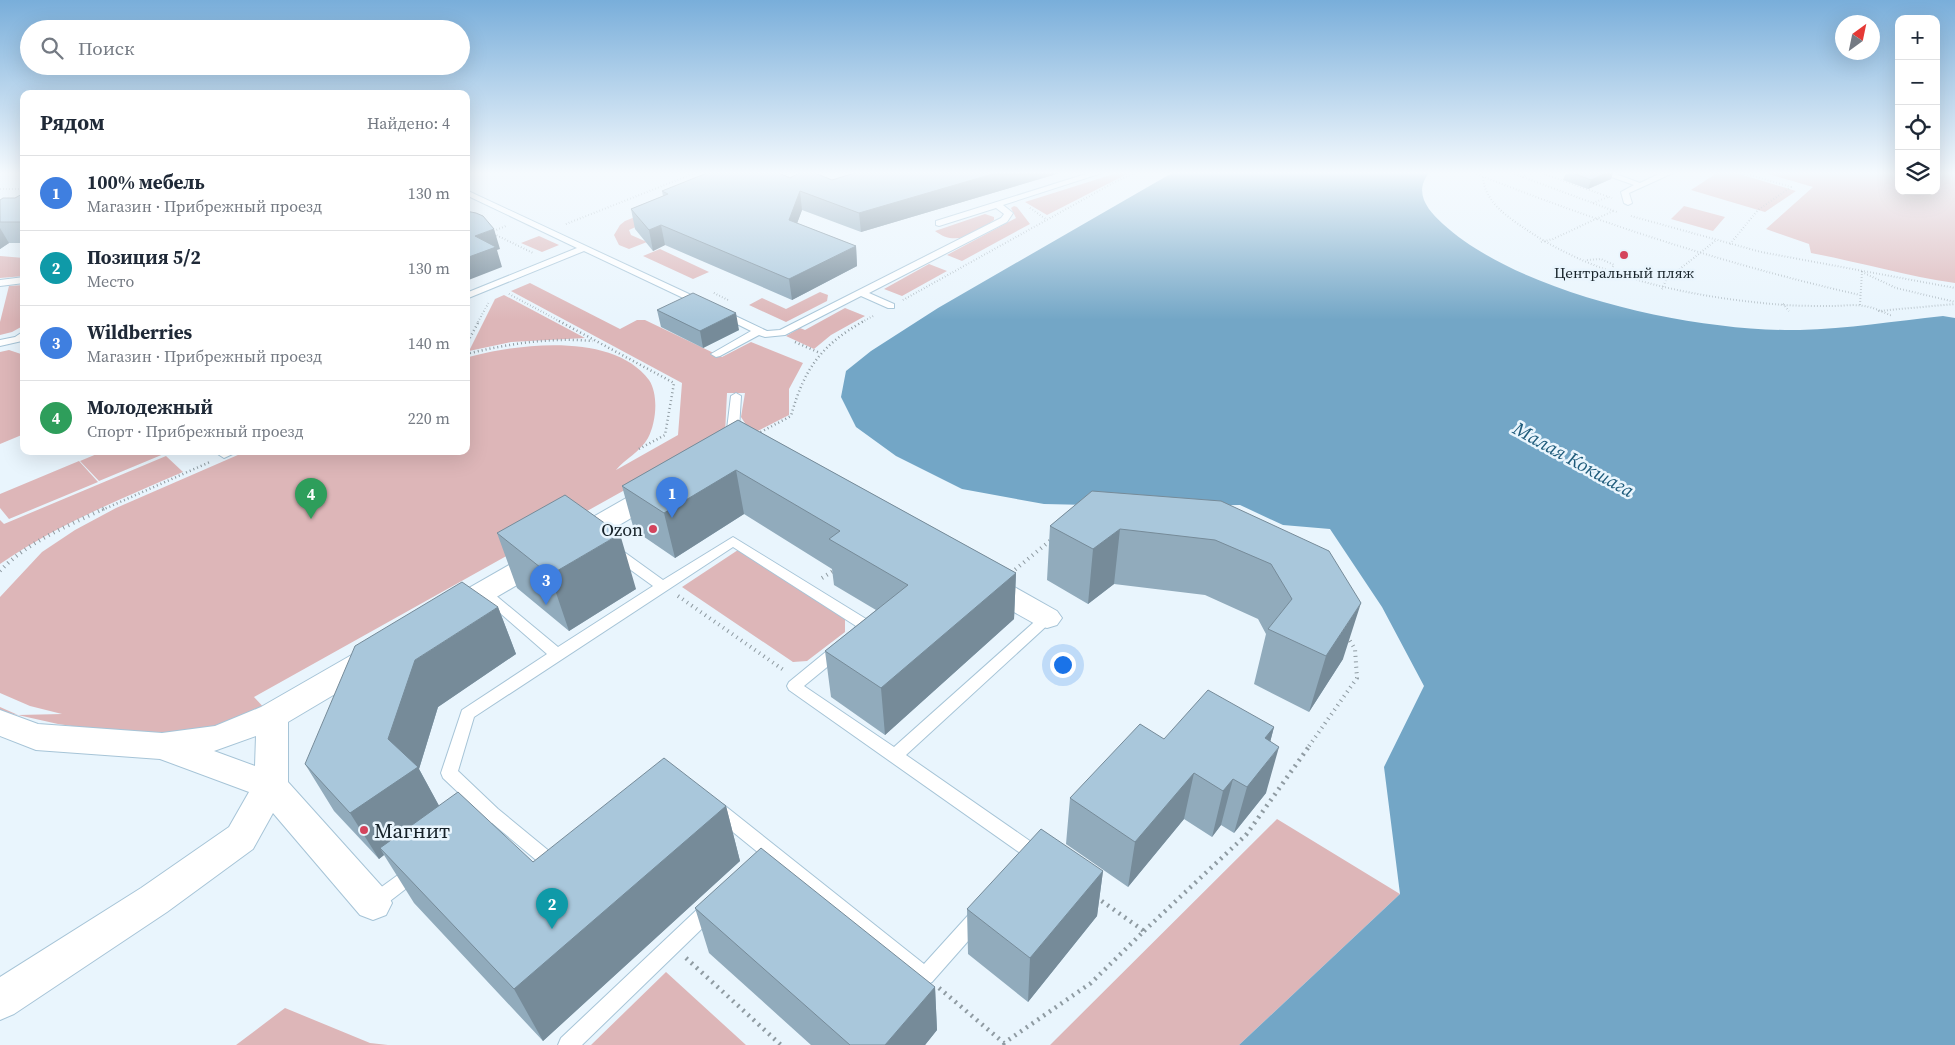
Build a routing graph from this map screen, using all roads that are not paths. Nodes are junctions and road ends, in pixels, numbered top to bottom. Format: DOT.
graph roads {
  1 [pos="529,222"];
  2 [pos="942,222"];
  3 [pos="1001,222"];
  4 [pos="938,223"];
  5 [pos="584,248"];
  6 [pos="20,280"];
  7 [pos="0,283"];
  8 [pos="862,293"];
  9 [pos="470,294"];
  10 [pos="891,306"];
  11 [pos="759,331"];
  12 [pos="20,337"];
  13 [pos="0,343"];
  14 [pos="716,354"];
  15 [pos="736,396"];
  16 [pos="739,451"];
  17 [pos="680,478"];
  18 [pos="586,531"];
  19 [pos="959,568"];
  20 [pos="663,586"];
  21 [pos="483,592"];
  22 [pos="1047,618"];
  23 [pos="424,627"];
  24 [pos="390,647"];
  25 [pos="557,654"];
  26 [pos="272,716"];
  27 [pos="0,723"];
  28 [pos="162,746"];
  29 [pos="895,756"];
  30 [pos="271,786"];
  31 [pos="704,799"];
  32 [pos="492,814"];
  33 [pos="476,826"];
  34 [pos="770,852"];
  35 [pos="429,862"];
  36 [pos="566,862"];
  37 [pos="755,866"];
  38 [pos="1022,868"];
  39 [pos="719,900"];
  40 [pos="374,903"];
  41 [pos="989,904"];
  42 [pos="0,1000"];
  43 [pos="568,1045"];
  1 -- 5 [label="lane"];
  2 -- 4 [label="lane"];
  3 -- 8 [label="lane"];
  5 -- 9 [label="lane"];
  5 -- 11 [label="lane"];
  6 -- 7 [label="lane"];
  8 -- 10 [label="lane"];
  8 -- 11 [label="lane"];
  11 -- 14 [label="lane"];
  12 -- 13 [label="lane"];
  15 -- 16 [label="lane"];
  17 -- 18 [label="street"];
  18 -- 20 [label="lane"];
  18 -- 21 [label="street"];
  19 -- 22 [label="street"];
  20 -- 25 [label="lane"];
  20 -- 29 [label="lane"];
  21 -- 23 [label="street"];
  21 -- 25 [label="lane"];
  22 -- 29 [label="lane"];
  24 -- 26 [label="street"];
  25 -- 32 [label="lane"];
  26 -- 28 [label="street"];
  26 -- 30 [label="street"];
  27 -- 28 [label="street"];
  28 -- 30 [label="street"];
  29 -- 38 [label="lane"];
  30 -- 40 [label="street"];
  30 -- 42 [label="street"];
  31 -- 34 [label="lane"];
  32 -- 33 [label="lane"];
  32 -- 36 [label="lane"];
  34 -- 37 [label="lane"];
  34 -- 41 [label="lane"];
  35 -- 40 [label="lane"];
  39 -- 43 [label="lane"];
}
